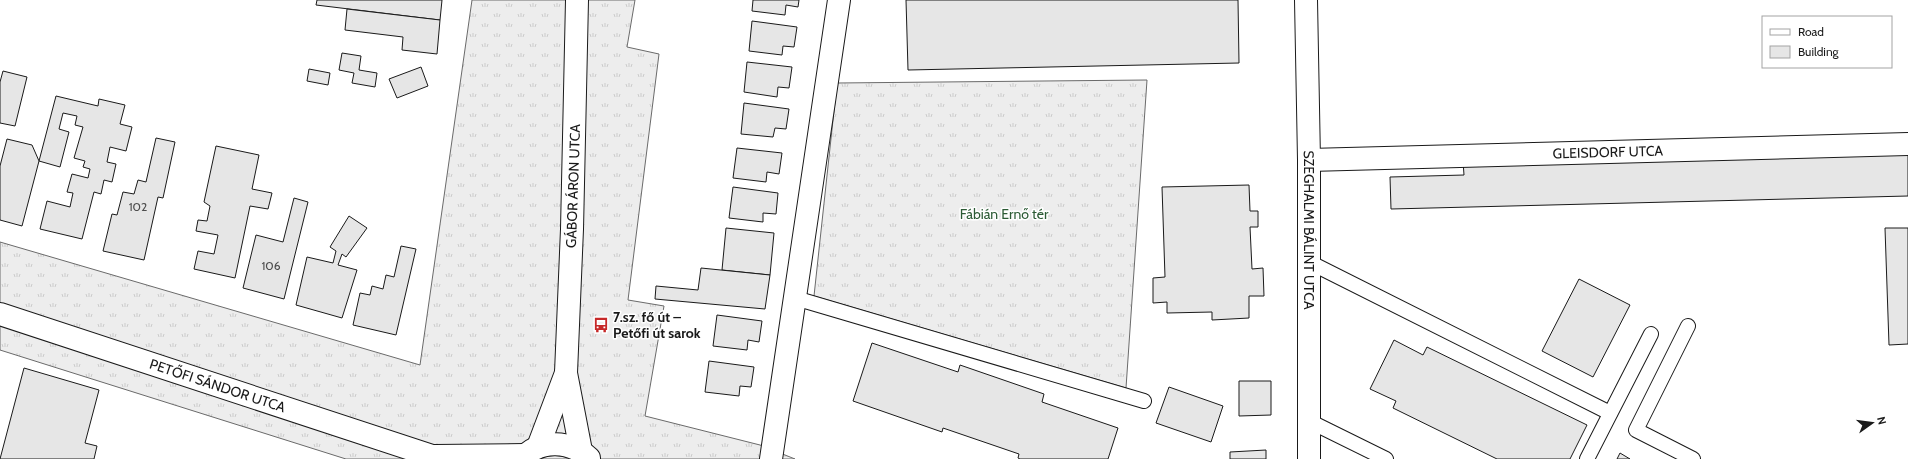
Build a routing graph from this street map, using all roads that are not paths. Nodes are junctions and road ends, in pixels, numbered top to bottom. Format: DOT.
graph roads {
  1 [pos="577,0"];
  2 [pos="839,0"];
  3 [pos="1306,0"];
  4 [pos="1908,144"];
  5 [pos="1309,160"];
  6 [pos="1309,262"];
  7 [pos="795,298"];
  8 [pos="0,314"];
  9 [pos="1688,326"];
  10 [pos="1651,334"];
  11 [pos="566,373"];
  12 [pos="1144,401"];
  13 [pos="1610,413"];
  14 [pos="1309,421"];
  15 [pos="529,454"];
  16 [pos="586,455"];
  17 [pos="438,457"];
  18 [pos="771,459"];
  19 [pos="1309,459"];
  20 [pos="1386,459"];
  21 [pos="1587,459"];
  22 [pos="1693,459"];
  1 -- 11 [label="street, GÁBOR ÁRON UTCA"];
  2 -- 7 [label="street"];
  3 -- 5 [label="street, SZEGHALMI BÁLINT UTCA"];
  4 -- 5 [label="street, GLEISDORF UTCA"];
  5 -- 6 [label="street, SZEGHALMI BÁLINT UTCA"];
  6 -- 13 [label="lane"];
  6 -- 14 [label="street, SZEGHALMI BÁLINT UTCA"];
  7 -- 12 [label="lane"];
  7 -- 18 [label="street"];
  8 -- 17 [label="street, PETŐFI SÁNDOR UTCA"];
  9 -- 22 [label="lane"];
  10 -- 13 [label="lane"];
  11 -- 15 [label="street, GÁBOR ÁRON UTCA"];
  11 -- 16 [label="street, GÁBOR ÁRON UTCA"];
  13 -- 21 [label="lane"];
  14 -- 19 [label="street, SZEGHALMI BÁLINT UTCA"];
  14 -- 20 [label="lane"];
  15 -- 16 [label="street, GÁBOR ÁRON UTCA"];
  15 -- 17 [label="street, PETŐFI SÁNDOR UTCA"];
}
